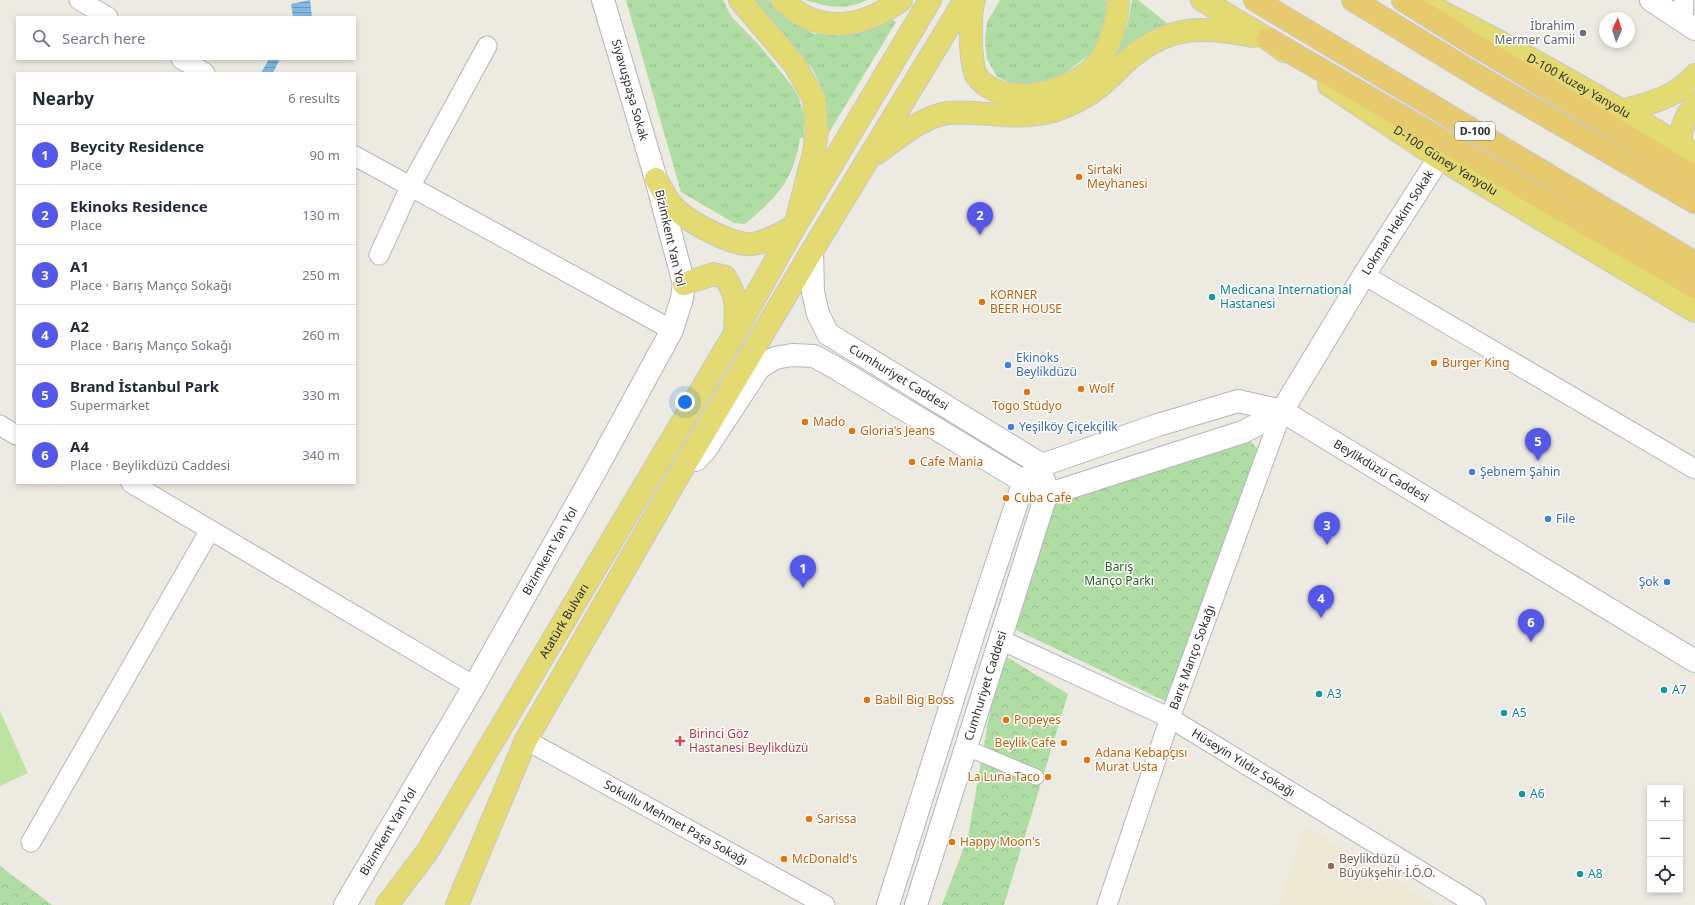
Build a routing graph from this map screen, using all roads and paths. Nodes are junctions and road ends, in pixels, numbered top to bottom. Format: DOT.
graph roads {
  1 [pos="79,0"];
  2 [pos="603,0"];
  3 [pos="740,0"];
  4 [pos="782,0"];
  5 [pos="901,0"];
  6 [pos="930,0"];
  7 [pos="965,0"];
  8 [pos="974,0"];
  9 [pos="1118,0"];
  10 [pos="1202,0"];
  11 [pos="1255,0"];
  12 [pos="1353,0"];
  13 [pos="1403,0"];
  14 [pos="1417,0"];
  15 [pos="1650,0"];
  16 [pos="106,16"];
  17 [pos="1687,17"];
  18 [pos="1268,39"];
  19 [pos="487,46"];
  20 [pos="182,60"];
  21 [pos="203,72"];
  22 [pos="1695,75"];
  23 [pos="1695,105"];
  24 [pos="1621,111"];
  25 [pos="1688,150"];
  26 [pos="356,157"];
  27 [pos="1439,158"];
  28 [pos="868,159"];
  29 [pos="1695,176"];
  30 [pos="656,179"];
  31 [pos="410,187"];
  32 [pos="1695,202"];
  33 [pos="795,226"];
  34 [pos="812,251"];
  35 [pos="379,255"];
  36 [pos="1695,263"];
  37 [pos="1364,275"];
  38 [pos="684,284"];
  39 [pos="1695,287"];
  40 [pos="1695,311"];
  41 [pos="672,330"];
  42 [pos="735,333"];
  43 [pos="1282,411"];
  44 [pos="0,425"];
  45 [pos="16,435"];
  46 [pos="1042,465"];
  47 [pos="1695,469"];
  48 [pos="1024,481"];
  49 [pos="133,484"];
  50 [pos="673,485"];
  51 [pos="1046,495"];
  52 [pos="210,530"];
  53 [pos="975,629"];
  54 [pos="1001,640"];
  55 [pos="1695,661"];
  56 [pos="474,686"];
  57 [pos="1170,718"];
  58 [pos="526,740"];
  59 [pos="967,748"];
  60 [pos="1036,777"];
  61 [pos="31,842"];
  62 [pos="427,852"];
  63 [pos="457,901"];
  64 [pos="345,905"];
  65 [pos="387,905"];
  66 [pos="400,905"];
  67 [pos="824,905"];
  68 [pos="888,905"];
  69 [pos="916,905"];
  70 [pos="1107,905"];
  71 [pos="1476,905"];
  1 -- 16 [label="street"];
  2 -- 30 [label="main road, Siyavuşpaşa Sokak"];
  3 -- 33 [label="main road"];
  4 -- 5 [label="main road"];
  6 -- 33 [label="main road"];
  7 -- 28 [label="main road"];
  8 -- 9 [label="main road"];
  10 -- 18 [label="main road, D-100 Güney Yanyolu"];
  11 -- 36 [label="highway, D-100"];
  12 -- 32 [label="highway"];
  13 -- 29 [label="highway"];
  14 -- 24 [label="main road, D-100 Kuzey Yanyolu"];
  15 -- 17 [label="main road"];
  18 -- 27 [label="main road, D-100 Güney Yanyolu"];
  18 -- 28 [label="main road"];
  18 -- 39 [label="highway"];
  19 -- 31 [label="street"];
  20 -- 21 [label="street"];
  22 -- 24 [label="main road"];
  23 -- 25 [label="main road"];
  24 -- 25 [label="main road, D-100 Kuzey Yanyolu"];
  26 -- 31 [label="street"];
  27 -- 37 [label="main road, Lokman Hekim Sokak"];
  27 -- 40 [label="main road, D-100 Güney Yanyolu"];
  28 -- 34 [label="main road"];
  30 -- 33 [label="main road"];
  30 -- 38 [label="main road, Bizimkent Yan Yol"];
  31 -- 35 [label="street"];
  31 -- 41 [label="street"];
  33 -- 42 [label="main road, Atatürk Bulvarı"];
  34 -- 46 [label="main road, Cumhuriyet Caddesi"];
  34 -- 50 [label="main road"];
  37 -- 43 [label="main road, Lokman Hekim Sokak"];
  37 -- 47 [label="street"];
  38 -- 41 [label="main road, Bizimkent Yan Yol"];
  38 -- 42 [label="main road"];
  41 -- 56 [label="main road, Bizimkent Yan Yol"];
  42 -- 62 [label="main road, Atatürk Bulvarı"];
  43 -- 46 [label="main road, Beylikdüzü Caddesi"];
  43 -- 51 [label="main road"];
  43 -- 55 [label="main road, Beylikdüzü Caddesi"];
  43 -- 57 [label="street, Barış Manço Sokağı"];
  44 -- 45 [label="street"];
  46 -- 48 [label="main road"];
  46 -- 51 [label="main road, Cumhuriyet Caddesi"];
  48 -- 50 [label="main road, Cumhuriyet Caddesi"];
  48 -- 51 [label="main road, Cumhuriyet Caddesi"];
  48 -- 53 [label="main road"];
  49 -- 52 [label="street"];
  50 -- 58 [label="main road"];
  51 -- 54 [label="main road, Cumhuriyet Caddesi"];
  52 -- 56 [label="street"];
  52 -- 61 [label="street"];
  53 -- 54 [label="main road"];
  53 -- 68 [label="main road"];
  54 -- 57 [label="street, Hüseyin Yıldız Sokağı"];
  54 -- 59 [label="main road, Cumhuriyet Caddesi"];
  56 -- 64 [label="main road, Bizimkent Yan Yol"];
  57 -- 70 [label="street, Barış Manço Sokağı"];
  57 -- 71 [label="street, Hüseyin Yıldız Sokağı"];
  58 -- 63 [label="main road"];
  58 -- 67 [label="street, Sokullu Mehmet Paşa Sokağı"];
  59 -- 60 [label="street"];
  59 -- 69 [label="main road, Cumhuriyet Caddesi"];
  62 -- 65 [label="main road, Atatürk Bulvarı"];
  62 -- 66 [label="main road"];
}
